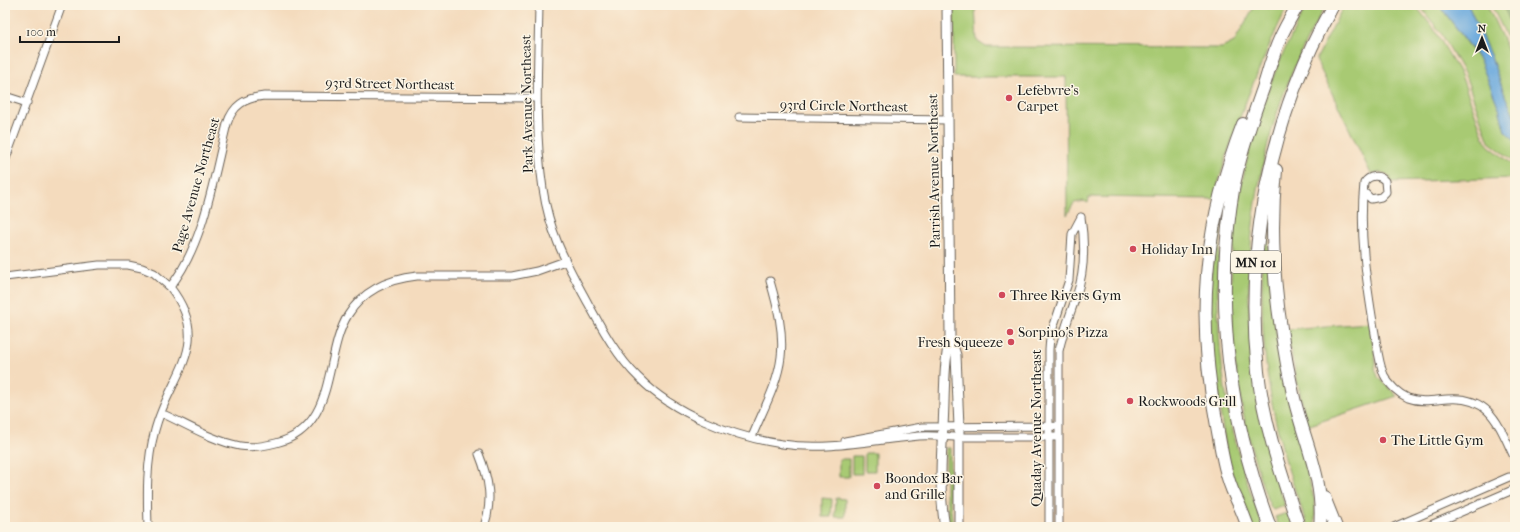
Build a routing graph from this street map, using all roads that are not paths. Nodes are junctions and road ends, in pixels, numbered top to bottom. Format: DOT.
graph roads {
  1 [pos="62,5"];
  2 [pos="538,5"];
  3 [pos="947,5"];
  4 [pos="1298,5"];
  5 [pos="1332,5"];
  6 [pos="1304,64"];
  7 [pos="1269,72"];
  8 [pos="5,96"];
  9 [pos="537,98"];
  10 [pos="243,102"];
  11 [pos="27,103"];
  12 [pos="739,118"];
  13 [pos="948,120"];
  14 [pos="5,161"];
  15 [pos="1365,193"];
  16 [pos="565,261"];
  17 [pos="5,277"];
  18 [pos="770,281"];
  19 [pos="170,287"];
  20 [pos="950,337"];
  21 [pos="161,413"];
  22 [pos="1048,426"];
  23 [pos="1058,426"];
  24 [pos="943,427"];
  25 [pos="959,427"];
  26 [pos="942,436"];
  27 [pos="752,437"];
  28 [pos="959,437"];
  29 [pos="1048,437"];
  30 [pos="1058,437"];
  31 [pos="829,446"];
  32 [pos="478,454"];
  33 [pos="1515,459"];
  34 [pos="1515,477"];
  35 [pos="1318,480"];
  36 [pos="1515,489"];
  37 [pos="1235,497"];
  38 [pos="148,527"];
  39 [pos="484,527"];
  40 [pos="944,527"];
  41 [pos="959,527"];
  42 [pos="1049,527"];
  43 [pos="1059,527"];
  44 [pos="1242,527"];
  45 [pos="1248,527"];
  46 [pos="1270,527"];
  47 [pos="1299,527"];
  48 [pos="1320,527"];
  49 [pos="1336,527"];
  50 [pos="1394,527"];
  51 [pos="1426,527"];
  1 -- 11 [label="street"];
  2 -- 9 [label="street, Park Avenue Northeast"];
  3 -- 13 [label="main road, Parrish Avenue Northeast"];
  4 -- 7 [label="highway, MN 101"];
  5 -- 6 [label="highway, MN 101"];
  6 -- 35 [label="highway"];
  6 -- 47 [label="highway, MN 101"];
  7 -- 37 [label="highway"];
  7 -- 46 [label="highway, MN 101"];
  8 -- 11 [label="street"];
  9 -- 10 [label="street, 93rd Street Northeast"];
  9 -- 16 [label="street, Park Avenue Northeast"];
  10 -- 19 [label="street, Page Avenue Northeast"];
  11 -- 14 [label="street"];
  12 -- 13 [label="street, 93rd Circle Northeast"];
  13 -- 20 [label="main road, Parrish Avenue Northeast"];
  15 -- 33 [label="street"];
  16 -- 21 [label="street"];
  16 -- 27 [label="street, Park Avenue Northeast"];
  17 -- 19 [label="street"];
  18 -- 27 [label="street"];
  19 -- 21 [label="street"];
  20 -- 24 [label="main road, Parrish Avenue Northeast"];
  20 -- 25 [label="main road, Parrish Avenue Northeast"];
  21 -- 38 [label="street"];
  22 -- 23 [label="street, Park Avenue Northeast"];
  22 -- 23 [label="street, Quaday Avenue Northeast"];
  22 -- 25 [label="street, Park Avenue Northeast"];
  22 -- 29 [label="street, Quaday Avenue Northeast"];
  23 -- 30 [label="street, Quaday Avenue Northeast"];
  24 -- 25 [label="street, Park Avenue Northeast"];
  24 -- 26 [label="main road, Parrish Avenue Northeast"];
  24 -- 31 [label="street, Park Avenue Northeast"];
  25 -- 28 [label="main road, Parrish Avenue Northeast"];
  26 -- 28 [label="street, Park Avenue Northeast"];
  26 -- 31 [label="street, Park Avenue Northeast"];
  26 -- 40 [label="main road, Parrish Avenue Northeast"];
  27 -- 31 [label="street, Park Avenue Northeast"];
  28 -- 29 [label="street, Park Avenue Northeast"];
  28 -- 41 [label="main road, Parrish Avenue Northeast"];
  29 -- 30 [label="street, Park Avenue Northeast"];
  29 -- 42 [label="street, Quaday Avenue Northeast"];
  30 -- 43 [label="street, Quaday Avenue Northeast"];
  32 -- 39 [label="street"];
  34 -- 50 [label="street"];
  35 -- 48 [label="highway"];
  35 -- 49 [label="highway"];
  36 -- 51 [label="street"];
  37 -- 44 [label="highway"];
  37 -- 45 [label="highway"];
}
